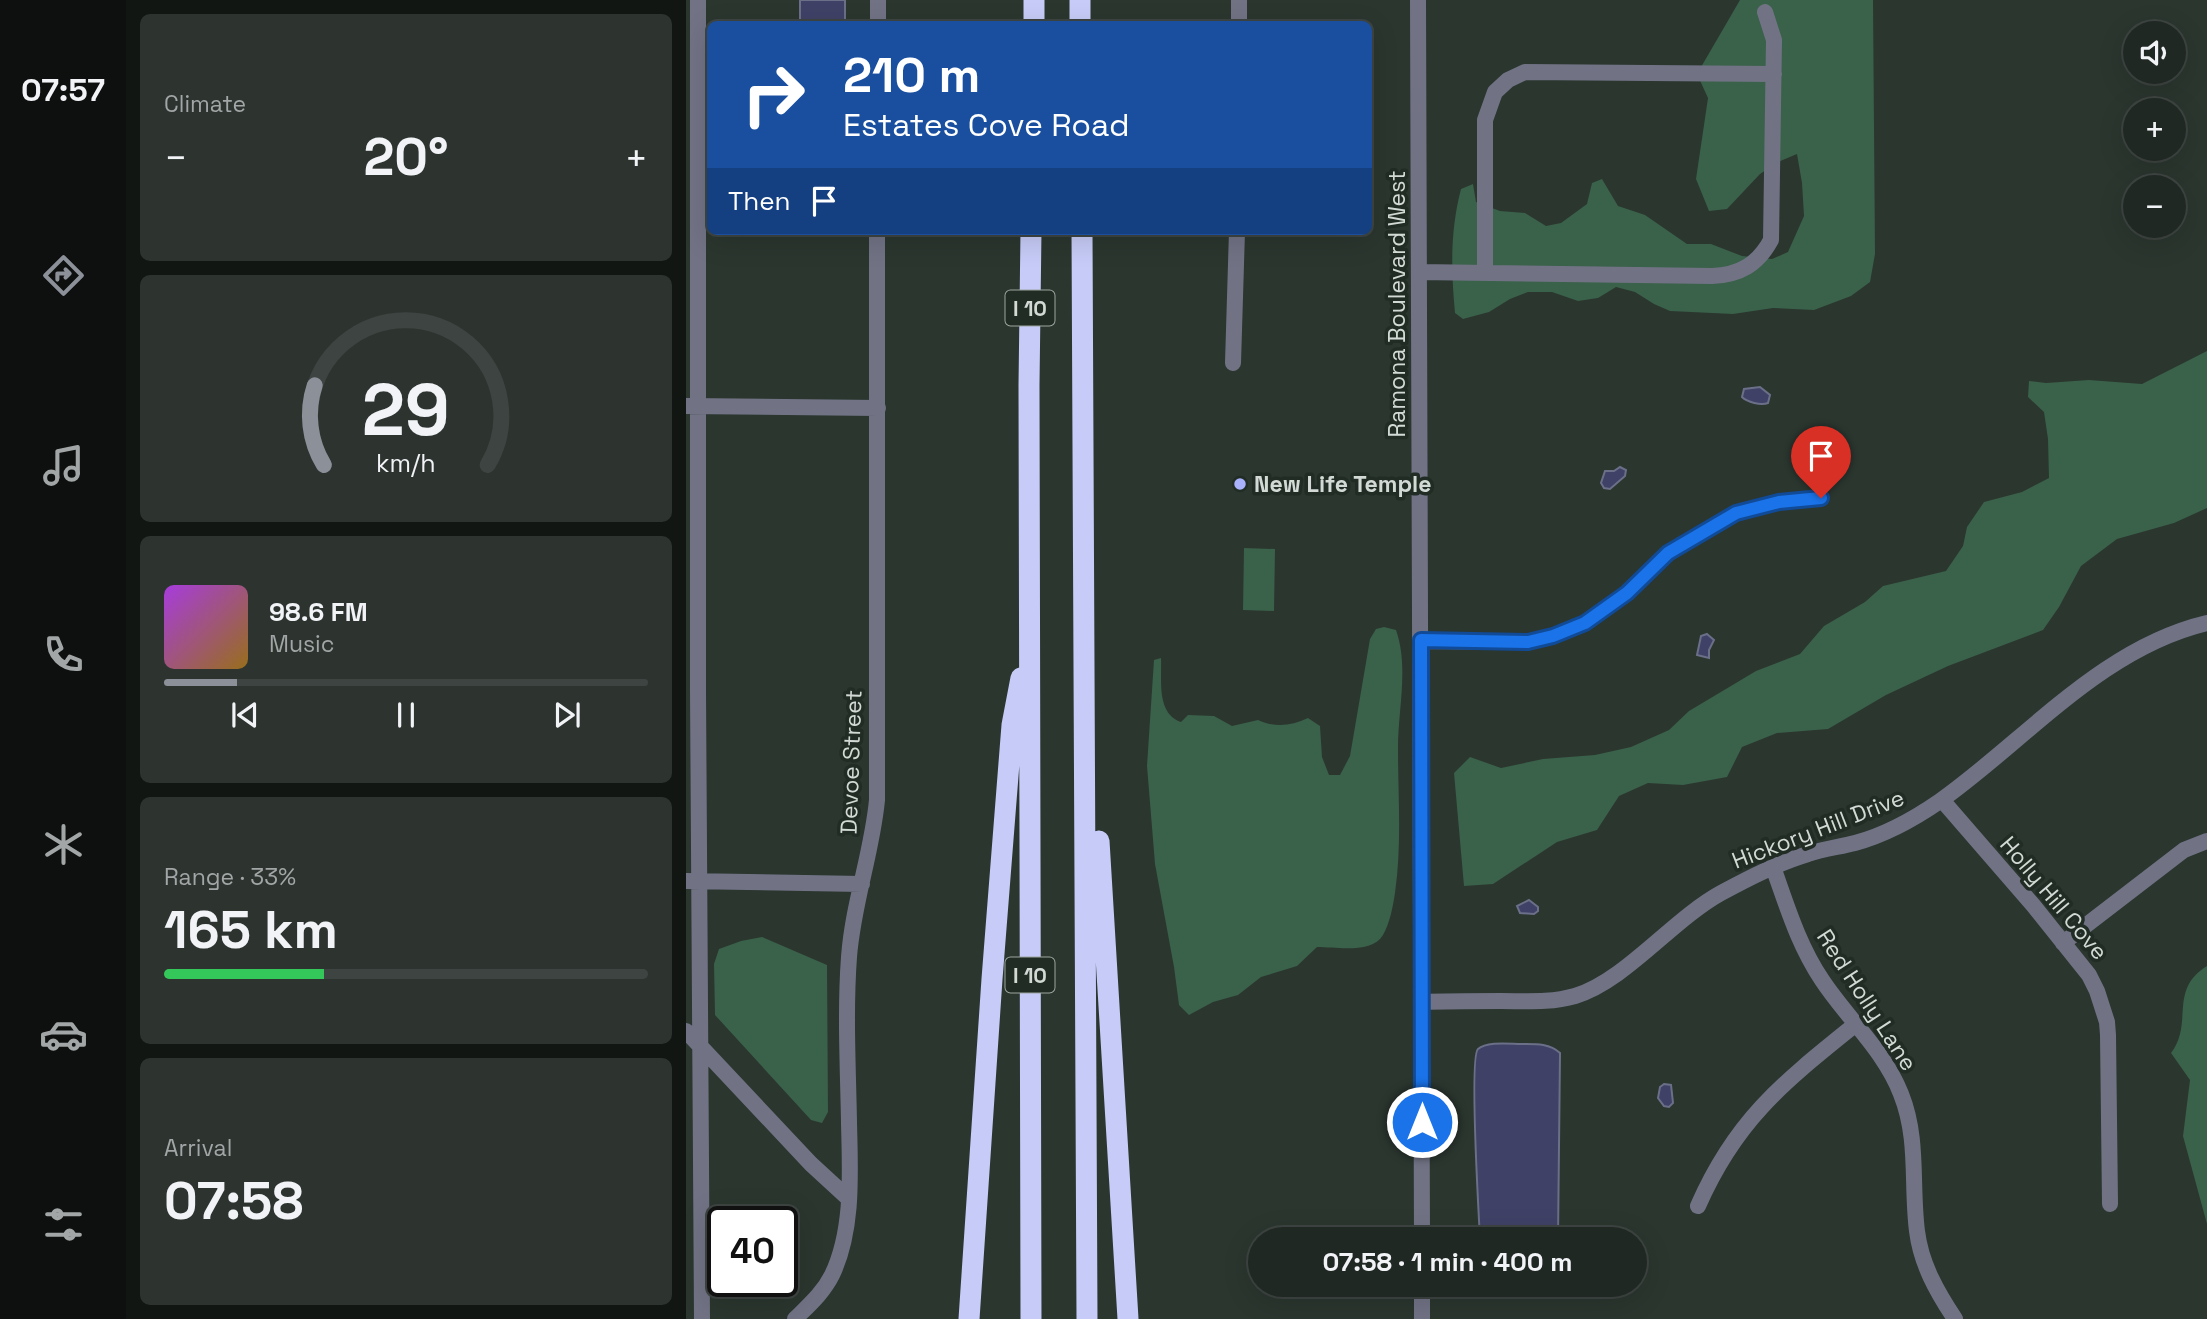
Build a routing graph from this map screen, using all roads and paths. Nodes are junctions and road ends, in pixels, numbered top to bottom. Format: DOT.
graph roads {
  1 [pos="698,0"];
  2 [pos="878,0"];
  3 [pos="1034,0"];
  4 [pos="1080,0"];
  5 [pos="1239,0"];
  6 [pos="1418,0"];
  7 [pos="1765,12"];
  8 [pos="878,21"];
  9 [pos="1034,21"];
  10 [pos="1080,21"];
  11 [pos="1239,21"];
  12 [pos="1774,74"];
  13 [pos="877,235"];
  14 [pos="1031,235"];
  15 [pos="1082,235"];
  16 [pos="1237,235"];
  17 [pos="1419,272"];
  18 [pos="1485,273"];
  19 [pos="1233,363"];
  20 [pos="692,406"];
  21 [pos="878,408"];
  22 [pos="1821,498"];
  23 [pos="2207,623"];
  24 [pos="1030,632"];
  25 [pos="1421,640"];
  26 [pos="1085,653"];
  27 [pos="1942,800"];
  28 [pos="2207,841"];
  29 [pos="1773,867"];
  30 [pos="693,881"];
  31 [pos="862,884"];
  32 [pos="2063,943"];
  33 [pos="1421,1002"];
  34 [pos="1857,1024"];
  35 [pos="686,1031"];
  36 [pos="700,1046"];
  37 [pos="848,1198"];
  38 [pos="2110,1204"];
  39 [pos="1698,1206"];
  40 [pos="1422,1227"];
  41 [pos="1422,1297"];
  42 [pos="702,1319"];
  43 [pos="794,1319"];
  44 [pos="969,1319"];
  45 [pos="1031,1319"];
  46 [pos="1087,1319"];
  47 [pos="1128,1319"];
  48 [pos="1422,1319"];
  49 [pos="1955,1319"];
  1 -- 20 [label="street"];
  2 -- 8 [label="street"];
  3 -- 9 [label="highway"];
  4 -- 10 [label="highway"];
  5 -- 11 [label="street"];
  6 -- 17 [label="street, Ramona Boulevard West"];
  7 -- 12 [label="street"];
  12 -- 18 [label="street"];
  12 -- 18 [label="street"];
  13 -- 21 [label="street, Devoe Street"];
  14 -- 24 [label="highway, I 10"];
  15 -- 26 [label="highway, I 10"];
  16 -- 19 [label="street"];
  17 -- 18 [label="street"];
  17 -- 25 [label="street, Ramona Boulevard West"];
  20 -- 21 [label="street"];
  20 -- 30 [label="street"];
  21 -- 31 [label="street, Devoe Street"];
  22 -- 25 [label="street"];
  23 -- 27 [label="street, Hickory Hill Drive"];
  24 -- 44 [label="highway"];
  24 -- 45 [label="highway, I 10"];
  25 -- 33 [label="street, Ramona Boulevard West"];
  26 -- 46 [label="highway, I 10"];
  26 -- 47 [label="highway"];
  27 -- 29 [label="street, Hickory Hill Drive"];
  27 -- 32 [label="street, Holly Hill Cove"];
  28 -- 32 [label="street"];
  29 -- 33 [label="street, Hickory Hill Drive"];
  29 -- 34 [label="street, Red Holly Lane"];
  30 -- 31 [label="street"];
  30 -- 36 [label="street"];
  31 -- 37 [label="street, Devoe Street"];
  32 -- 38 [label="street, Holly Hill Cove"];
  33 -- 40 [label="street, Ramona Boulevard West"];
  34 -- 39 [label="street"];
  34 -- 49 [label="street, Red Holly Lane"];
  35 -- 36 [label="street"];
  36 -- 37 [label="street"];
  36 -- 42 [label="street"];
  37 -- 43 [label="street, Devoe Street"];
  41 -- 48 [label="street"];
}
